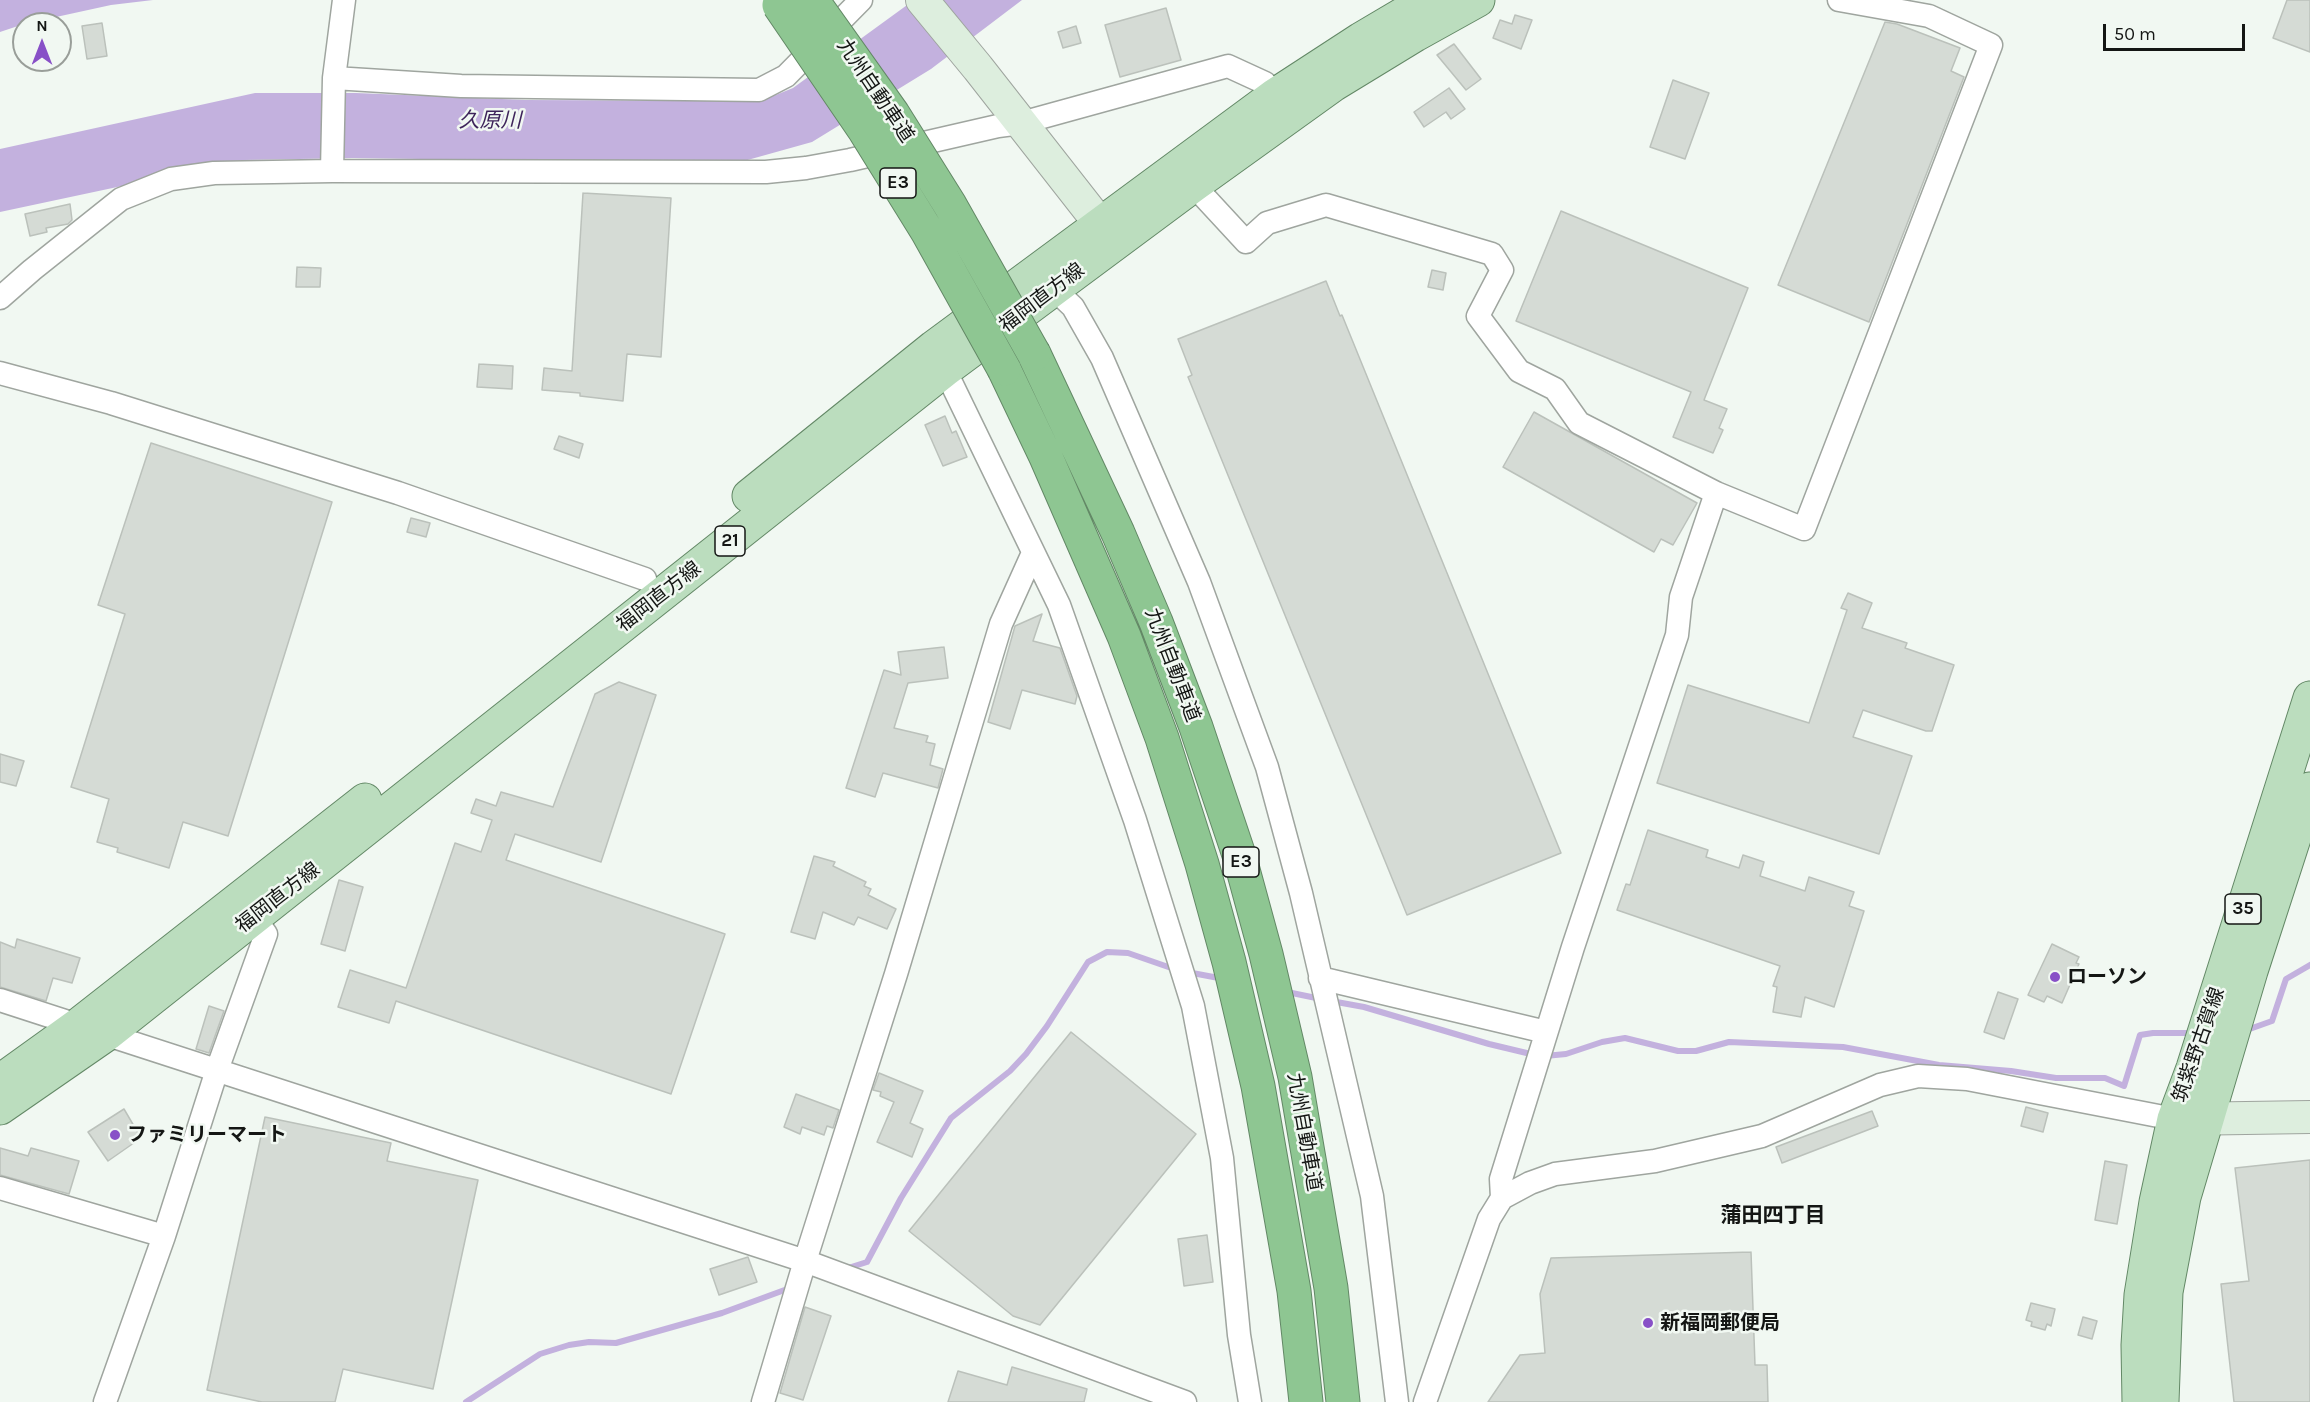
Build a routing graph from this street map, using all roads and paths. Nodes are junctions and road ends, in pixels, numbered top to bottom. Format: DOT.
graph roads {
  1 [pos="344,0"];
  2 [pos="812,0"];
  3 [pos="861,0"];
  4 [pos="922,0"];
  5 [pos="1427,0"];
  6 [pos="1478,0"];
  7 [pos="1839,0"];
  8 [pos="777,3"];
  9 [pos="334,78"];
  10 [pos="1275,95"];
  11 [pos="1021,123"];
  12 [pos="332,163"];
  13 [pos="1185,176"];
  14 [pos="1107,233"];
  15 [pos="1054,289"];
  16 [pos="0,298"];
  17 [pos="945,370"];
  18 [pos="0,373"];
  19 [pos="1716,493"];
  20 [pos="1033,553"];
  21 [pos="645,579"];
  22 [pos="2310,698"];
  23 [pos="2310,789"];
  24 [pos="254,917"];
  25 [pos="1320,978"];
  26 [pos="0,1000"];
  27 [pos="93,1030"];
  28 [pos="1546,1032"];
  29 [pos="217,1070"];
  30 [pos="0,1081"];
  31 [pos="0,1108"];
  32 [pos="2310,1117"];
  33 [pos="2190,1119"];
  34 [pos="0,1188"];
  35 [pos="1502,1198"];
  36 [pos="164,1236"];
  37 [pos="805,1261"];
  38 [pos="105,1402"];
  39 [pos="763,1402"];
  40 [pos="1185,1402"];
  41 [pos="1250,1402"];
  42 [pos="1306,1402"];
  43 [pos="1343,1402"];
  44 [pos="1397,1402"];
  45 [pos="1425,1402"];
  46 [pos="2139,1402"];
  47 [pos="2162,1402"];
  1 -- 9 [label="street"];
  2 -- 43 [label="highway, 九州自動車道 / E3, bridge"];
  3 -- 9 [label="street"];
  4 -- 11 [label="street"];
  5 -- 10 [label="main road, 福岡直方線 / 21"];
  6 -- 13 [label="main road, 福岡直方線 / 21"];
  7 -- 19 [label="street"];
  8 -- 42 [label="highway, 九州自動車道 / E3, bridge"];
  9 -- 12 [label="street"];
  10 -- 11 [label="street"];
  10 -- 13 [label="main road, 福岡直方線 / 21"];
  11 -- 12 [label="street"];
  11 -- 14 [label="street"];
  12 -- 16 [label="street"];
  13 -- 14 [label="main road, 福岡直方線 / 21"];
  13 -- 19 [label="street"];
  14 -- 15 [label="main road, 福岡直方線 / 21"];
  14 -- 21 [label="main road, 福岡直方線 / 21"];
  15 -- 17 [label="main road, 福岡直方線 / 21"];
  15 -- 25 [label="street"];
  17 -- 20 [label="street"];
  17 -- 24 [label="main road, 福岡直方線 / 21"];
  18 -- 21 [label="street"];
  19 -- 28 [label="street"];
  20 -- 37 [label="street"];
  20 -- 41 [label="street"];
  21 -- 27 [label="main road, 福岡直方線 / 21"];
  22 -- 33 [label="main road, 筑紫野古賀線 / 35"];
  23 -- 33 [label="main road, 筑紫野古賀線 / 35"];
  24 -- 27 [label="main road, 福岡直方線 / 21"];
  24 -- 29 [label="street"];
  25 -- 28 [label="street"];
  25 -- 44 [label="street"];
  26 -- 27 [label="street"];
  27 -- 29 [label="street"];
  27 -- 30 [label="main road, 福岡直方線 / 21"];
  27 -- 31 [label="main road, 福岡直方線 / 21"];
  28 -- 35 [label="street"];
  29 -- 36 [label="street"];
  29 -- 37 [label="street"];
  32 -- 33 [label="street"];
  33 -- 35 [label="street"];
  33 -- 46 [label="main road, 筑紫野古賀線 / 35"];
  33 -- 47 [label="main road, 筑紫野古賀線 / 35"];
  34 -- 36 [label="street"];
  35 -- 45 [label="street"];
  36 -- 38 [label="street"];
  37 -- 39 [label="street"];
  37 -- 40 [label="street"];
}
